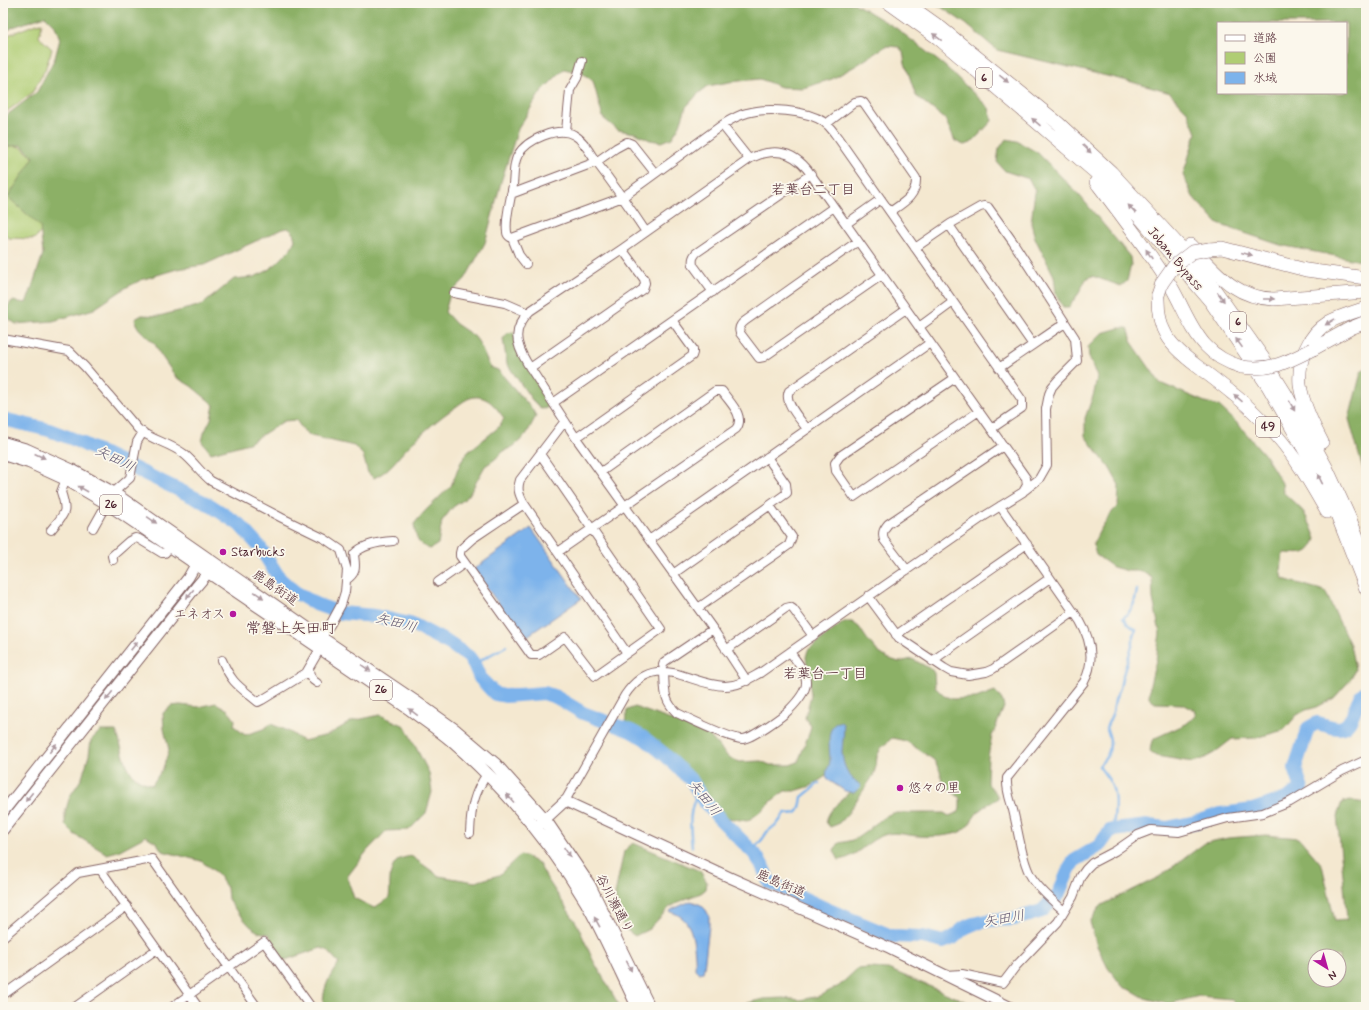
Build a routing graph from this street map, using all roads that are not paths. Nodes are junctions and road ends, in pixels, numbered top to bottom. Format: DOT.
graph roads {
  1 [pos="890,3"];
  2 [pos="906,3"];
  3 [pos="582,61"];
  4 [pos="826,124"];
  5 [pos="722,125"];
  6 [pos="566,131"];
  7 [pos="1076,157"];
  8 [pos="749,159"];
  9 [pos="596,162"];
  10 [pos="1111,172"];
  11 [pos="655,173"];
  12 [pos="811,174"];
  13 [pos="511,194"];
  14 [pos="623,197"];
  15 [pos="881,199"];
  16 [pos="834,207"];
  17 [pos="890,212"];
  18 [pos="846,224"];
  19 [pos="949,225"];
  20 [pos="646,232"];
  21 [pos="512,238"];
  22 [pos="858,241"];
  23 [pos="916,248"];
  24 [pos="622,249"];
  25 [pos="526,264"];
  26 [pos="882,275"];
  27 [pos="1366,278"];
  28 [pos="714,292"];
  29 [pos="1366,292"];
  30 [pos="454,293"];
  31 [pos="953,302"];
  32 [pos="1366,308"];
  33 [pos="906,309"];
  34 [pos="528,313"];
  35 [pos="672,320"];
  36 [pos="1366,322"];
  37 [pos="1065,323"];
  38 [pos="919,327"];
  39 [pos="3,339"];
  40 [pos="930,343"];
  41 [pos="1033,344"];
  42 [pos="530,368"];
  43 [pos="999,368"];
  44 [pos="955,378"];
  45 [pos="553,403"];
  46 [pos="979,411"];
  47 [pos="565,421"];
  48 [pos="807,429"];
  49 [pos="991,429"];
  50 [pos="143,432"];
  51 [pos="576,438"];
  52 [pos="3,443"];
  53 [pos="1003,446"];
  54 [pos="3,454"];
  55 [pos="540,454"];
  56 [pos="767,457"];
  57 [pos="601,472"];
  58 [pos="66,479"];
  59 [pos="1023,492"];
  60 [pos="110,498"];
  61 [pos="524,504"];
  62 [pos="625,506"];
  63 [pos="770,506"];
  64 [pos="1000,506"];
  65 [pos="93,528"];
  66 [pos="590,529"];
  67 [pos="51,530"];
  68 [pos="649,540"];
  69 [pos="393,541"];
  70 [pos="1027,544"];
  71 [pos="171,546"];
  72 [pos="558,552"];
  73 [pos="1366,557"];
  74 [pos="199,559"];
  75 [pos="112,560"];
  76 [pos="464,563"];
  77 [pos="212,568"];
  78 [pos="907,570"];
  79 [pos="673,574"];
  80 [pos="1050,578"];
  81 [pos="346,580"];
  82 [pos="438,582"];
  83 [pos="1364,584"];
  84 [pos="868,596"];
  85 [pos="698,608"];
  86 [pos="1074,612"];
  87 [pos="713,629"];
  88 [pos="896,634"];
  89 [pos="813,636"];
  90 [pos="321,638"];
  91 [pos="726,650"];
  92 [pos="790,652"];
  93 [pos="627,653"];
  94 [pos="317,654"];
  95 [pos="222,660"];
  96 [pos="932,660"];
  97 [pos="663,668"];
  98 [pos="307,671"];
  99 [pos="747,680"];
  100 [pos="299,683"];
  101 [pos="317,684"];
  102 [pos="276,691"];
  103 [pos="248,694"];
  104 [pos="255,702"];
  105 [pos="268,702"];
  106 [pos="1366,760"];
  107 [pos="488,773"];
  108 [pos="565,801"];
  109 [pos="3,812"];
  110 [pos="540,824"];
  111 [pos="3,830"];
  112 [pos="470,833"];
  113 [pos="100,869"];
  114 [pos="127,906"];
  115 [pos="1064,911"];
  116 [pos="3,937"];
  117 [pos="157,949"];
  118 [pos="228,967"];
  119 [pos="945,975"];
  120 [pos="189,994"];
  121 [pos="3,995"];
  122 [pos="75,1007"];
  123 [pos="172,1007"];
  124 [pos="198,1007"];
  125 [pos="257,1007"];
  126 [pos="311,1007"];
  127 [pos="638,1007"];
  128 [pos="649,1007"];
  129 [pos="1010,1007"];
  7 -- 1 [label="highway, Joban Bypass / 6, one-way"];
  2 -- 10 [label="highway, Joban Bypass / 6, one-way"];
  3 -- 6 [label="street"];
  4 -- 5 [label="street"];
  4 -- 15 [label="street"];
  4 -- 17 [label="street"];
  5 -- 8 [label="street"];
  5 -- 11 [label="street"];
  6 -- 9 [label="street"];
  6 -- 13 [label="street"];
  36 -- 7 [label="highway, one-way, bridge"];
  83 -- 7 [label="highway, Joban Bypass / 6, one-way"];
  8 -- 12 [label="street"];
  8 -- 20 [label="street"];
  9 -- 11 [label="street"];
  9 -- 13 [label="street"];
  9 -- 14 [label="street"];
  10 -- 29 [label="highway, one-way"];
  10 -- 73 [label="highway, Joban Bypass / 6, one-way"];
  11 -- 14 [label="street"];
  12 -- 16 [label="street"];
  12 -- 28 [label="street"];
  13 -- 21 [label="street"];
  14 -- 20 [label="street"];
  14 -- 21 [label="street"];
  15 -- 17 [label="street"];
  15 -- 18 [label="street"];
  16 -- 18 [label="street"];
  16 -- 28 [label="street"];
  17 -- 23 [label="street"];
  18 -- 22 [label="street"];
  19 -- 23 [label="street"];
  19 -- 37 [label="street"];
  19 -- 41 [label="street"];
  20 -- 24 [label="street"];
  21 -- 25 [label="street"];
  22 -- 26 [label="street"];
  22 -- 26 [label="street"];
  23 -- 31 [label="street"];
  24 -- 34 [label="street"];
  24 -- 42 [label="street"];
  26 -- 33 [label="street"];
  83 -- 27 [label="highway, 49, one-way, bridge"];
  28 -- 35 [label="street"];
  30 -- 34 [label="street"];
  31 -- 38 [label="street"];
  31 -- 43 [label="street"];
  32 -- 73 [label="highway, one-way"];
  33 -- 38 [label="street"];
  33 -- 48 [label="street"];
  34 -- 42 [label="street"];
  35 -- 45 [label="street"];
  35 -- 51 [label="street"];
  37 -- 41 [label="street"];
  37 -- 59 [label="street"];
  38 -- 40 [label="street"];
  39 -- 50 [label="street"];
  40 -- 44 [label="street"];
  40 -- 48 [label="street"];
  41 -- 43 [label="street"];
  42 -- 45 [label="street"];
  43 -- 49 [label="street"];
  44 -- 46 [label="street"];
  44 -- 46 [label="street"];
  45 -- 47 [label="street"];
  46 -- 49 [label="street"];
  47 -- 51 [label="street"];
  47 -- 55 [label="street"];
  48 -- 56 [label="street"];
  49 -- 53 [label="street"];
  50 -- 60 [label="street"];
  50 -- 81 [label="street"];
  51 -- 57 [label="street"];
  52 -- 60 [label="main road, 26, one-way"];
  53 -- 59 [label="street"];
  53 -- 78 [label="street"];
  54 -- 58 [label="main road, 26"];
  55 -- 61 [label="street"];
  55 -- 66 [label="street"];
  56 -- 63 [label="street"];
  56 -- 68 [label="street"];
  57 -- 62 [label="street"];
  57 -- 62 [label="street"];
  60 -- 58 [label="main road, 26, one-way"];
  58 -- 67 [label="street"];
  59 -- 64 [label="street"];
  60 -- 65 [label="street"];
  60 -- 71 [label="main road, 26"];
  60 -- 74 [label="main road, 26, one-way"];
  61 -- 72 [label="street"];
  61 -- 76 [label="street"];
  62 -- 66 [label="street"];
  62 -- 68 [label="street"];
  63 -- 79 [label="street"];
  63 -- 85 [label="street"];
  64 -- 70 [label="street"];
  64 -- 78 [label="street"];
  66 -- 72 [label="street"];
  66 -- 93 [label="street"];
  68 -- 79 [label="street"];
  69 -- 81 [label="street"];
  70 -- 80 [label="street"];
  70 -- 88 [label="street"];
  71 -- 74 [label="main road, 26"];
  71 -- 75 [label="street"];
  72 -- 93 [label="street"];
  74 -- 77 [label="main road, 26"];
  109 -- 74 [label="street, one-way"];
  76 -- 82 [label="street"];
  76 -- 93 [label="street"];
  77 -- 90 [label="main road, 鹿島街道 / 26, one-way"];
  107 -- 77 [label="main road, 26, one-way"];
  77 -- 111 [label="street, one-way"];
  78 -- 84 [label="street"];
  79 -- 85 [label="street"];
  80 -- 86 [label="street"];
  80 -- 96 [label="street"];
  81 -- 90 [label="street"];
  84 -- 88 [label="street"];
  84 -- 89 [label="street"];
  85 -- 87 [label="street"];
  86 -- 96 [label="street"];
  86 -- 115 [label="street"];
  87 -- 91 [label="street"];
  87 -- 97 [label="street"];
  88 -- 96 [label="street"];
  89 -- 91 [label="street"];
  89 -- 92 [label="street"];
  90 -- 110 [label="main road, 鹿島街道 / 26, one-way"];
  91 -- 99 [label="street"];
  92 -- 97 [label="street"];
  92 -- 99 [label="street"];
  94 -- 98 [label="street"];
  95 -- 103 [label="street"];
  97 -- 99 [label="street"];
  97 -- 108 [label="street"];
  98 -- 100 [label="street"];
  98 -- 101 [label="street"];
  98 -- 102 [label="street"];
  102 -- 103 [label="street"];
  102 -- 105 [label="street"];
  103 -- 104 [label="street"];
  106 -- 115 [label="street"];
  110 -- 107 [label="main road, 26, one-way"];
  107 -- 112 [label="street"];
  108 -- 110 [label="street"];
  108 -- 119 [label="street, 鹿島街道"];
  127 -- 110 [label="main road, 26, one-way"];
  110 -- 128 [label="main road, 谷川瀬通り / 26, one-way"];
  113 -- 114 [label="street"];
  113 -- 116 [label="street"];
  113 -- 118 [label="street"];
  114 -- 117 [label="street"];
  114 -- 121 [label="street"];
  115 -- 119 [label="street"];
  117 -- 120 [label="street"];
  117 -- 122 [label="street"];
  118 -- 120 [label="street"];
  118 -- 125 [label="street"];
  118 -- 126 [label="street"];
  119 -- 129 [label="street, 鹿島街道"];
  120 -- 123 [label="street"];
  120 -- 124 [label="street"];
}
